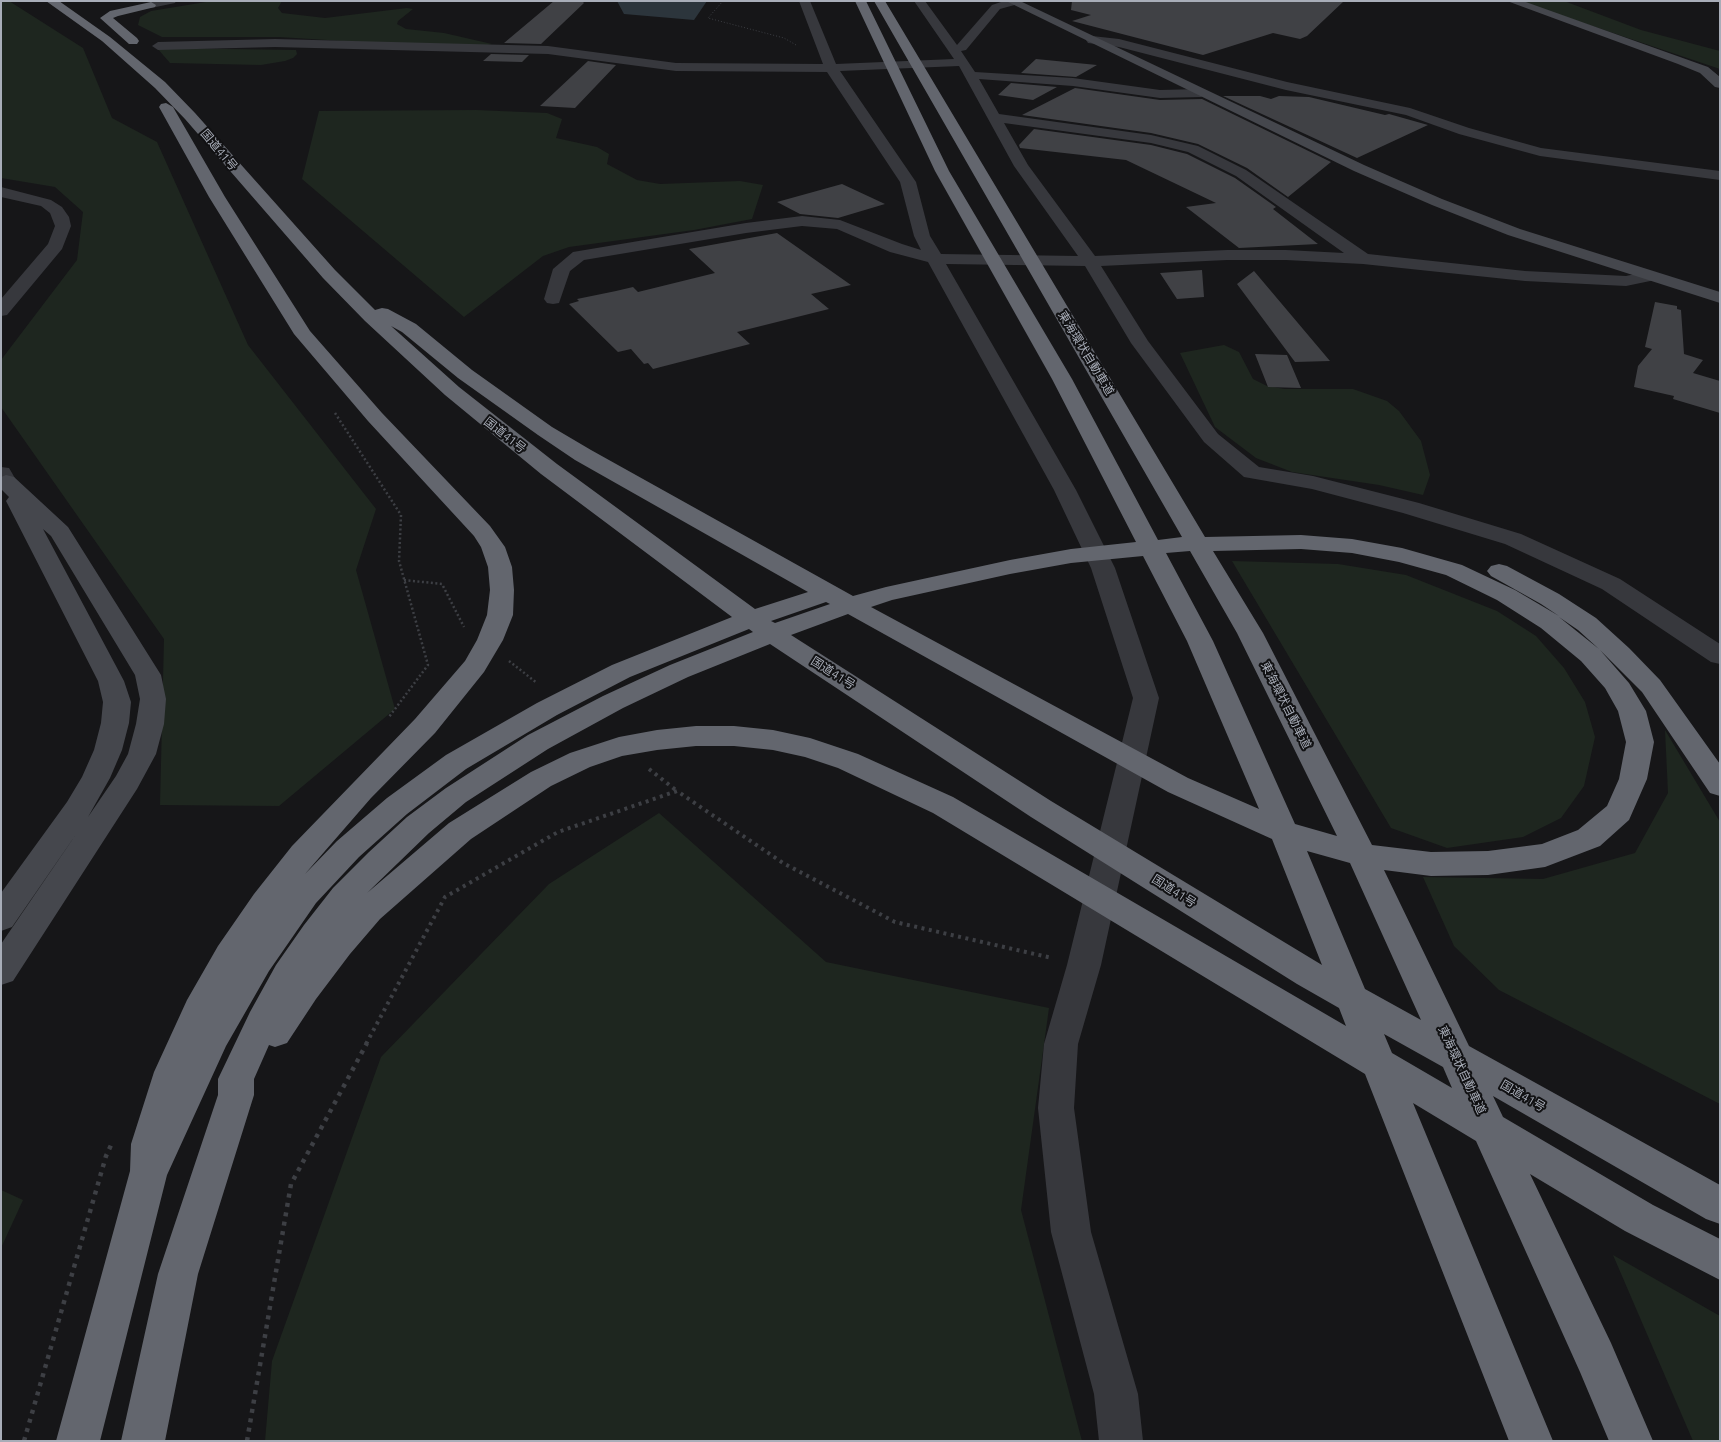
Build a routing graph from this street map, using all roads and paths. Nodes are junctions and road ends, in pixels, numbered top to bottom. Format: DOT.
graph roads {
  1 [pos="51,1"];
  2 [pos="61,1"];
  3 [pos="171,1"];
  4 [pos="723,1"];
  5 [pos="804,1"];
  6 [pos="860,1"];
  7 [pos="879,1"];
  8 [pos="919,1"];
  9 [pos="1512,1"];
  10 [pos="1012,2"];
  11 [pos="151,5"];
  12 [pos="96,10"];
  13 [pos="1092,40"];
  14 [pos="158,46"];
  15 [pos="954,50"];
  16 [pos="963,62"];
  17 [pos="829,63"];
  18 [pos="143,64"];
  19 [pos="970,75"];
  20 [pos="1720,84"];
  21 [pos="1201,93"];
  22 [pos="996,118"];
  23 [pos="1720,176"];
  24 [pos="1,192"];
  25 [pos="1363,259"];
  26 [pos="936,260"];
  27 [pos="1090,261"];
  28 [pos="1649,276"];
  29 [pos="1720,298"];
  30 [pos="553,299"];
  31 [pos="1,311"];
  32 [pos="382,313"];
  33 [pos="333,408"];
  34 [pos="4,478"];
  35 [pos="1243,533"];
  36 [pos="1067,548"];
  37 [pos="404,580"];
  38 [pos="736,600"];
  39 [pos="469,631"];
  40 [pos="1720,656"];
  41 [pos="507,660"];
  42 [pos="541,686"];
  43 [pos="387,720"];
  44 [pos="642,764"];
  45 [pos="1720,786"];
  46 [pos="677,791"];
  47 [pos="1,918"];
  48 [pos="1084,965"];
  49 [pos="1,971"];
  50 [pos="236,1095"];
  51 [pos="1582,1119"];
  52 [pos="114,1139"];
  53 [pos="149,1171"];
  54 [pos="1720,1185"];
  55 [pos="1720,1206"];
  56 [pos="1720,1260"];
  57 [pos="24,1441"];
  58 [pos="78,1441"];
  59 [pos="143,1441"];
  60 [pos="247,1441"];
  61 [pos="1121,1441"];
  62 [pos="1530,1441"];
  63 [pos="1631,1441"];
  1 -- 18 [label="highway, 国道41号"];
  2 -- 18 [label="highway, 国道41号"];
  3 -- 11 [label="street"];
  4 -- 17 [label="path"];
  5 -- 17 [label="street"];
  6 -- 62 [label="highway"];
  7 -- 63 [label="highway, 東海環状自動車道"];
  8 -- 15 [label="street"];
  9 -- 20 [label="street"];
  10 -- 13 [label="street"];
  10 -- 15 [label="street"];
  11 -- 12 [label="highway"];
  11 -- 18 [label="highway"];
  13 -- 21 [label="street"];
  13 -- 23 [label="street"];
  14 -- 17 [label="street"];
  15 -- 16 [label="street"];
  16 -- 17 [label="street"];
  16 -- 19 [label="street"];
  17 -- 26 [label="street"];
  18 -- 32 [label="highway, 国道41号"];
  18 -- 38 [label="highway, 国道41号"];
  18 -- 53 [label="highway"];
  19 -- 21 [label="street"];
  19 -- 22 [label="street"];
  21 -- 28 [label="street"];
  22 -- 25 [label="street"];
  22 -- 27 [label="street"];
  24 -- 31 [label="street"];
  25 -- 27 [label="street"];
  25 -- 28 [label="street"];
  26 -- 27 [label="street"];
  26 -- 30 [label="street"];
  26 -- 48 [label="street"];
  27 -- 40 [label="street"];
  28 -- 29 [label="street"];
  32 -- 35 [label="highway"];
  32 -- 38 [label="highway, 国道41号"];
  33 -- 37 [label="path"];
  34 -- 47 [label="street"];
  34 -- 49 [label="street"];
  35 -- 36 [label="highway"];
  35 -- 45 [label="highway"];
  36 -- 50 [label="highway"];
  36 -- 53 [label="highway"];
  37 -- 39 [label="path"];
  37 -- 43 [label="path"];
  38 -- 51 [label="highway, 国道41号"];
  41 -- 42 [label="path"];
  44 -- 46 [label="path"];
  46 -- 48 [label="path"];
  46 -- 60 [label="path"];
  48 -- 61 [label="street"];
  50 -- 56 [label="highway"];
  50 -- 59 [label="highway"];
  51 -- 54 [label="highway, 国道41号"];
  51 -- 55 [label="highway, 国道41号"];
  52 -- 57 [label="path"];
  53 -- 58 [label="highway"];
}
